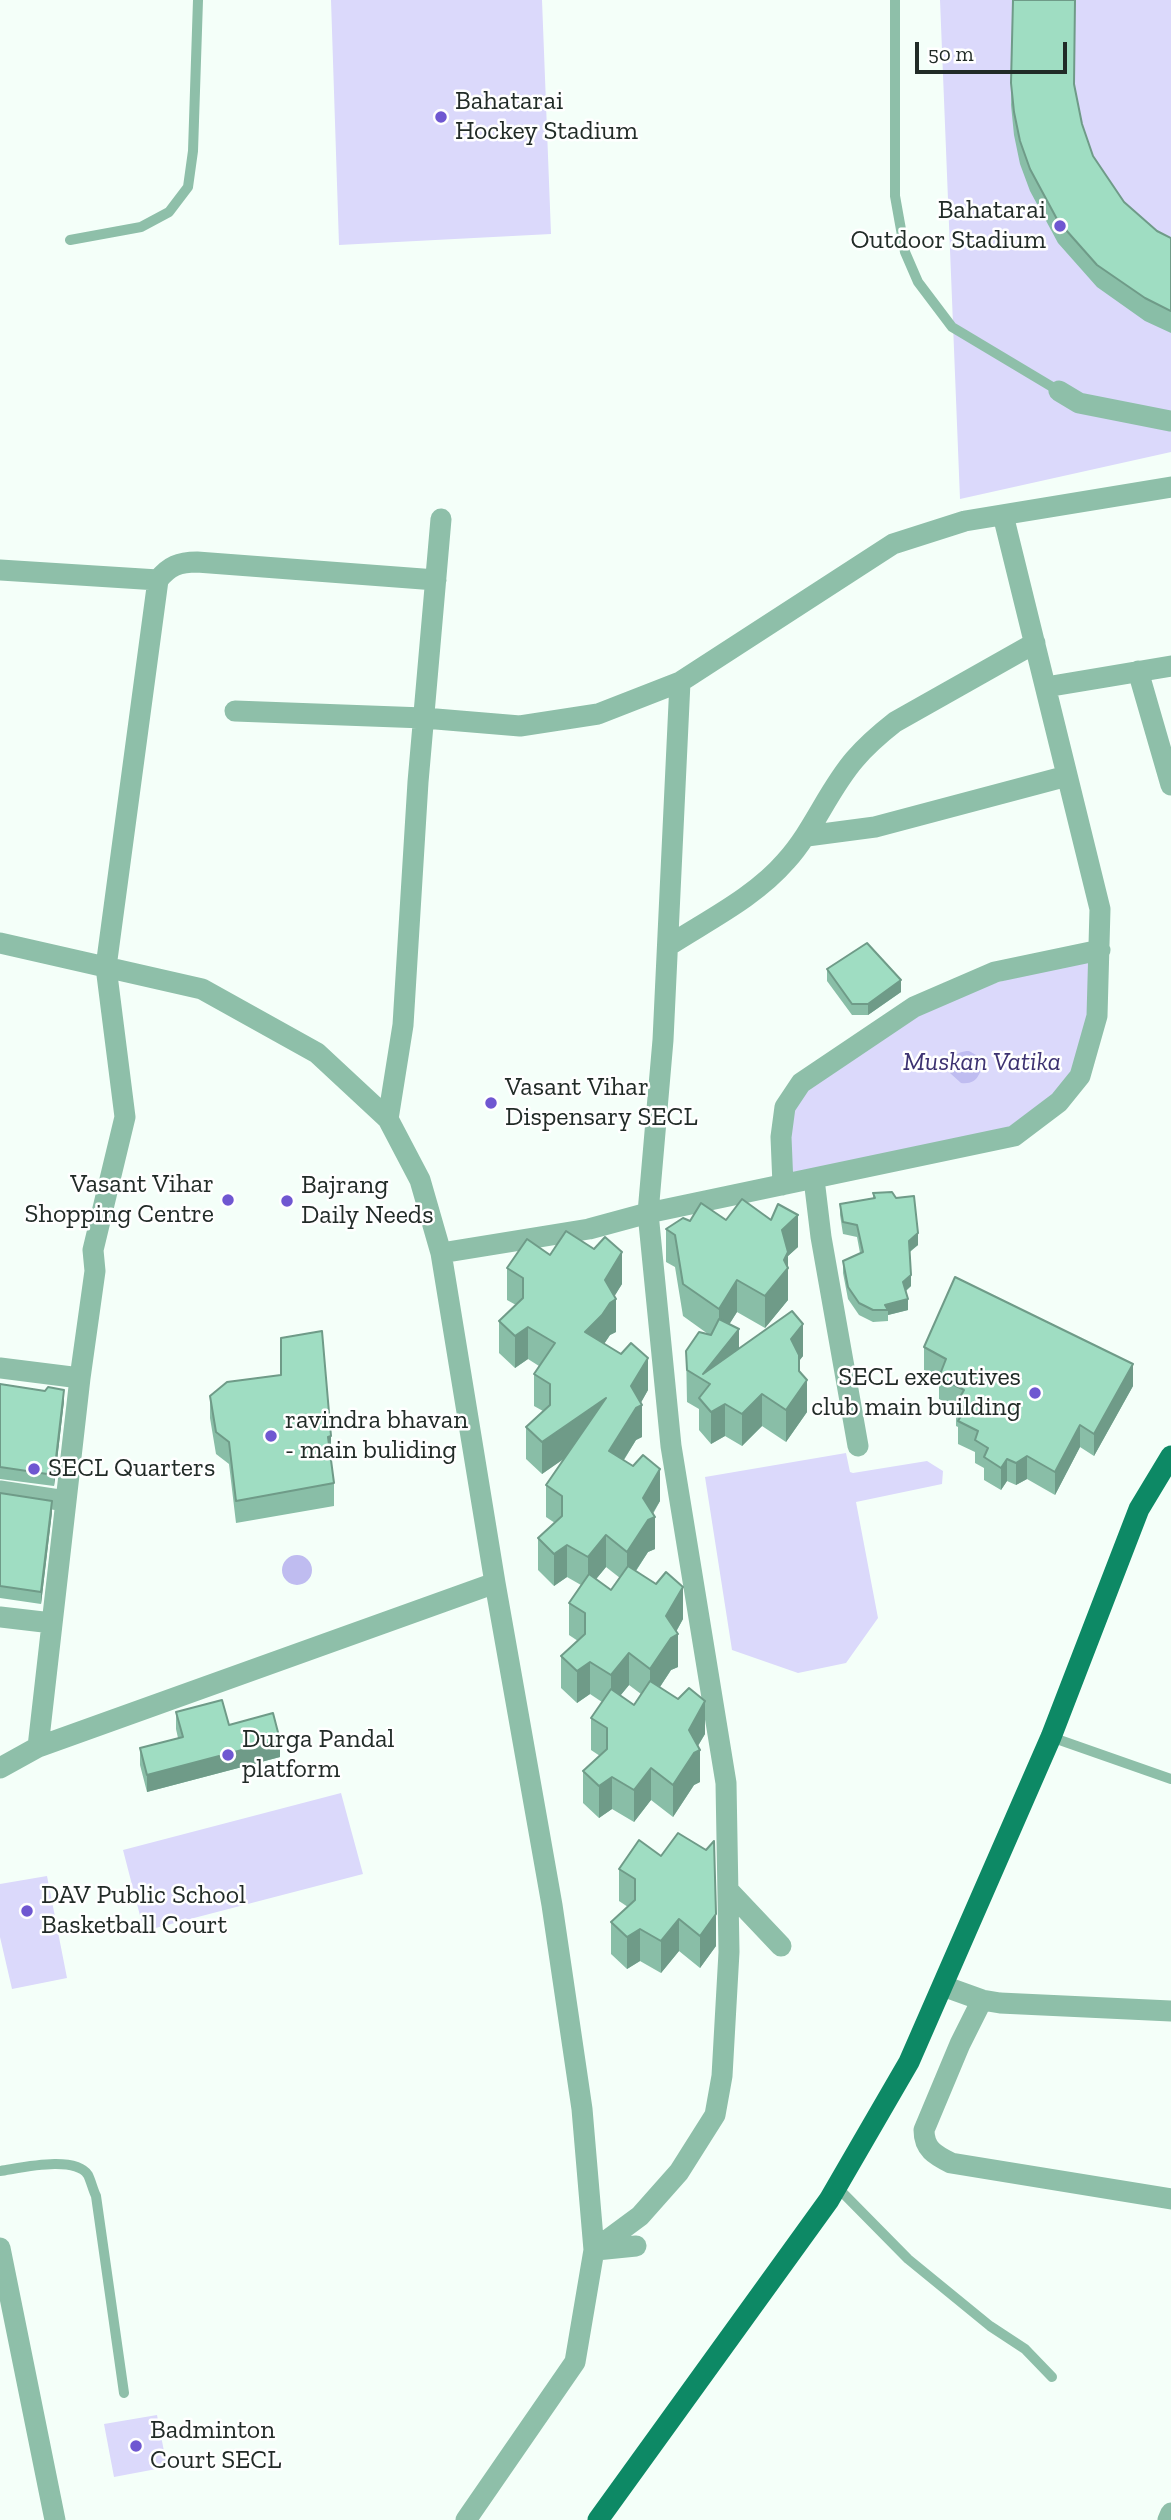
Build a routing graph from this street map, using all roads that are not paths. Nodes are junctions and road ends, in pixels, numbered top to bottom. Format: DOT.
graph roads {
  1 [pos="198,0"];
  2 [pos="895,0"];
  3 [pos="71,240"];
  4 [pos="1059,391"];
  5 [pos="1170,421"];
  6 [pos="1171,487"];
  7 [pos="1003,515"];
  8 [pos="441,519"];
  9 [pos="0,570"];
  10 [pos="158,580"];
  11 [pos="436,580"];
  12 [pos="1035,643"];
  13 [pos="1171,666"];
  14 [pos="1138,671"];
  15 [pos="680,681"];
  16 [pos="1046,687"];
  17 [pos="235,711"];
  18 [pos="424,718"];
  19 [pos="1067,776"];
  20 [pos="1171,785"];
  21 [pos="807,835"];
  22 [pos="0,943"];
  23 [pos="668,946"];
  24 [pos="1100,950"];
  25 [pos="106,967"];
  26 [pos="388,1119"];
  27 [pos="814,1179"];
  28 [pos="783,1185"];
  29 [pos="648,1213"];
  30 [pos="441,1253"];
  31 [pos="0,1367"];
  32 [pos="80,1378"];
  33 [pos="858,1447"];
  34 [pos="1171,1456"];
  35 [pos="0,1491"];
  36 [pos="66,1501"];
  37 [pos="495,1583"];
  38 [pos="0,1617"];
  39 [pos="52,1623"];
  40 [pos="1051,1737"];
  41 [pos="38,1747"];
  42 [pos="0,1768"];
  43 [pos="1171,1779"];
  44 [pos="728,1890"];
  45 [pos="781,1946"];
  46 [pos="943,1986"];
  47 [pos="982,2000"];
  48 [pos="1171,2011"];
  49 [pos="0,2171"];
  50 [pos="836,2186"];
  51 [pos="1171,2199"];
  52 [pos="636,2246"];
  53 [pos="0,2248"];
  54 [pos="594,2250"];
  55 [pos="1052,2377"];
  56 [pos="124,2393"];
  57 [pos="1171,2513"];
  58 [pos="55,2520"];
  59 [pos="466,2520"];
  60 [pos="598,2520"];
  61 [pos="1168,2520"];
  1 -- 3 [label="lane"];
  2 -- 4 [label="lane"];
  4 -- 5 [label="street"];
  6 -- 7 [label="street"];
  7 -- 12 [label="street"];
  7 -- 15 [label="street"];
  8 -- 11 [label="street"];
  9 -- 10 [label="street"];
  10 -- 11 [label="street"];
  10 -- 25 [label="street"];
  11 -- 18 [label="street"];
  12 -- 16 [label="street"];
  12 -- 21 [label="street"];
  13 -- 14 [label="street"];
  14 -- 16 [label="street"];
  14 -- 20 [label="street"];
  15 -- 18 [label="street"];
  15 -- 23 [label="street"];
  16 -- 19 [label="street"];
  17 -- 18 [label="street"];
  18 -- 26 [label="street"];
  19 -- 21 [label="street"];
  19 -- 24 [label="street"];
  21 -- 23 [label="street"];
  22 -- 25 [label="street"];
  23 -- 29 [label="street"];
  24 -- 27 [label="street"];
  24 -- 28 [label="street"];
  25 -- 26 [label="street"];
  25 -- 32 [label="street"];
  26 -- 30 [label="street"];
  27 -- 28 [label="street"];
  27 -- 33 [label="street"];
  28 -- 29 [label="street"];
  29 -- 30 [label="street"];
  29 -- 44 [label="street"];
  30 -- 37 [label="street"];
  31 -- 32 [label="street"];
  32 -- 36 [label="street"];
  34 -- 40 [label="main road"];
  35 -- 36 [label="street"];
  36 -- 39 [label="street"];
  37 -- 41 [label="street"];
  37 -- 54 [label="street"];
  38 -- 39 [label="street"];
  39 -- 41 [label="street"];
  40 -- 43 [label="lane"];
  40 -- 46 [label="main road"];
  41 -- 42 [label="street"];
  44 -- 45 [label="street"];
  44 -- 54 [label="street"];
  46 -- 47 [label="street"];
  46 -- 50 [label="main road"];
  47 -- 48 [label="street"];
  47 -- 51 [label="street"];
  49 -- 56 [label="lane"];
  50 -- 55 [label="lane"];
  50 -- 60 [label="main road"];
  52 -- 54 [label="street"];
  53 -- 58 [label="street"];
  54 -- 59 [label="street"];
  57 -- 61 [label="street"];
}
